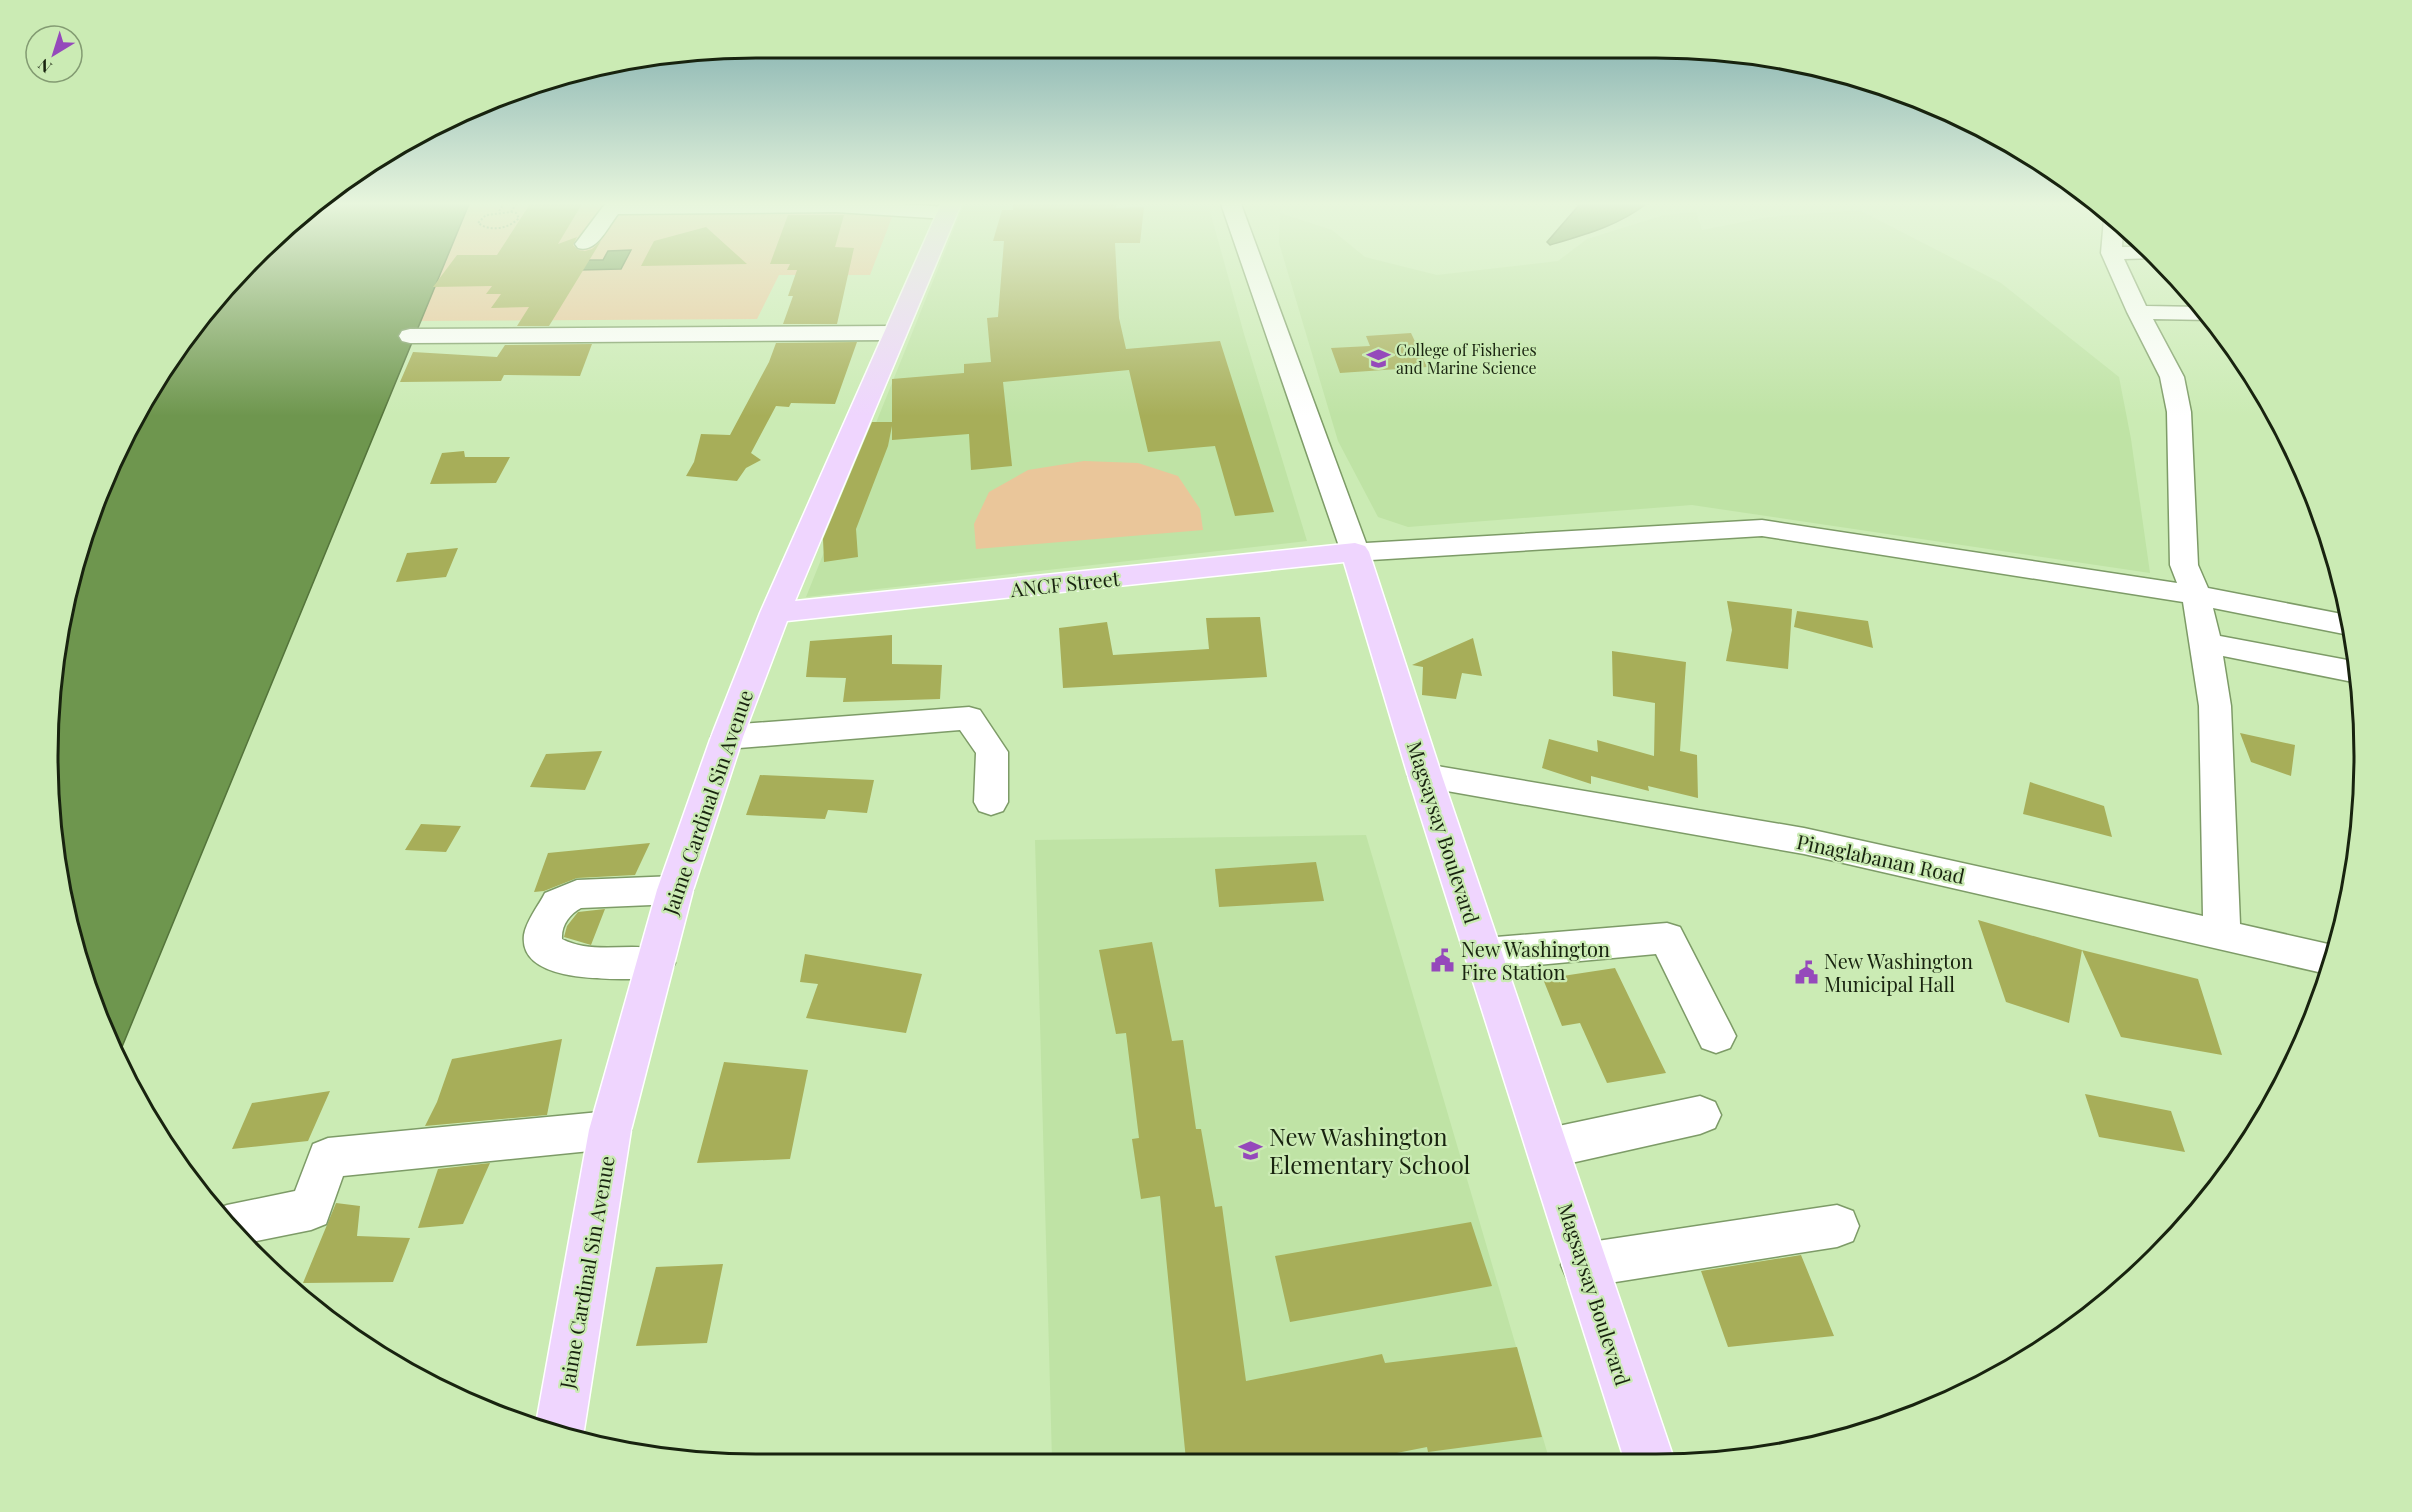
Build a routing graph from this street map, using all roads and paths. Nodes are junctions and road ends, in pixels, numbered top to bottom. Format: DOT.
graph roads {
  1 [pos="920,275"];
  2 [pos="1256,275"];
  3 [pos="2121,275"];
  4 [pos="2138,312"];
  5 [pos="2195,314"];
  6 [pos="894,333"];
  7 [pos="410,336"];
  8 [pos="1355,552"];
  9 [pos="2196,595"];
  10 [pos="775,613"];
  11 [pos="2341,623"];
  12 [pos="2206,643"];
  13 [pos="2349,671"];
  14 [pos="727,737"];
  15 [pos="1425,777"];
  16 [pos="991,802"];
  17 [pos="675,890"];
  18 [pos="2222,934"];
  19 [pos="1484,954"];
  20 [pos="2323,958"];
  21 [pos="656,963"];
  22 [pos="1716,1036"];
  23 [pos="1700,1115"];
  24 [pos="610,1130"];
  25 [pos="1549,1148"];
  26 [pos="239,1224"];
  27 [pos="1837,1226"];
  28 [pos="1584,1264"];
  29 [pos="560,1425"];
  30 [pos="1647,1454"];
  1 -- 6 [label="main road, Jaime Cardinal Sin Avenue"];
  2 -- 8 [label="street, Magsaysay Boulevard"];
  3 -- 4 [label="street"];
  4 -- 5 [label="street"];
  4 -- 9 [label="street"];
  6 -- 7 [label="street"];
  6 -- 10 [label="main road, Jaime Cardinal Sin Avenue"];
  8 -- 9 [label="street"];
  8 -- 10 [label="main road, ANCF Street"];
  8 -- 15 [label="main road, Magsaysay Boulevard"];
  9 -- 11 [label="street"];
  9 -- 12 [label="street"];
  10 -- 14 [label="main road, Jaime Cardinal Sin Avenue"];
  12 -- 13 [label="street"];
  12 -- 18 [label="street"];
  14 -- 16 [label="street"];
  14 -- 17 [label="main road, Jaime Cardinal Sin Avenue"];
  15 -- 18 [label="street, Pinaglabanan Road"];
  15 -- 19 [label="main road, Magsaysay Boulevard"];
  17 -- 21 [label="main road, Jaime Cardinal Sin Avenue"];
  17 -- 21 [label="street"];
  18 -- 20 [label="street, Pinaglabanan Road"];
  19 -- 22 [label="street"];
  19 -- 25 [label="main road, Magsaysay Boulevard"];
  21 -- 24 [label="main road, Jaime Cardinal Sin Avenue"];
  23 -- 25 [label="street"];
  24 -- 26 [label="street"];
  24 -- 29 [label="main road, Jaime Cardinal Sin Avenue"];
  25 -- 28 [label="main road, Magsaysay Boulevard"];
  27 -- 28 [label="street"];
  28 -- 30 [label="main road, Magsaysay Boulevard"];
}
